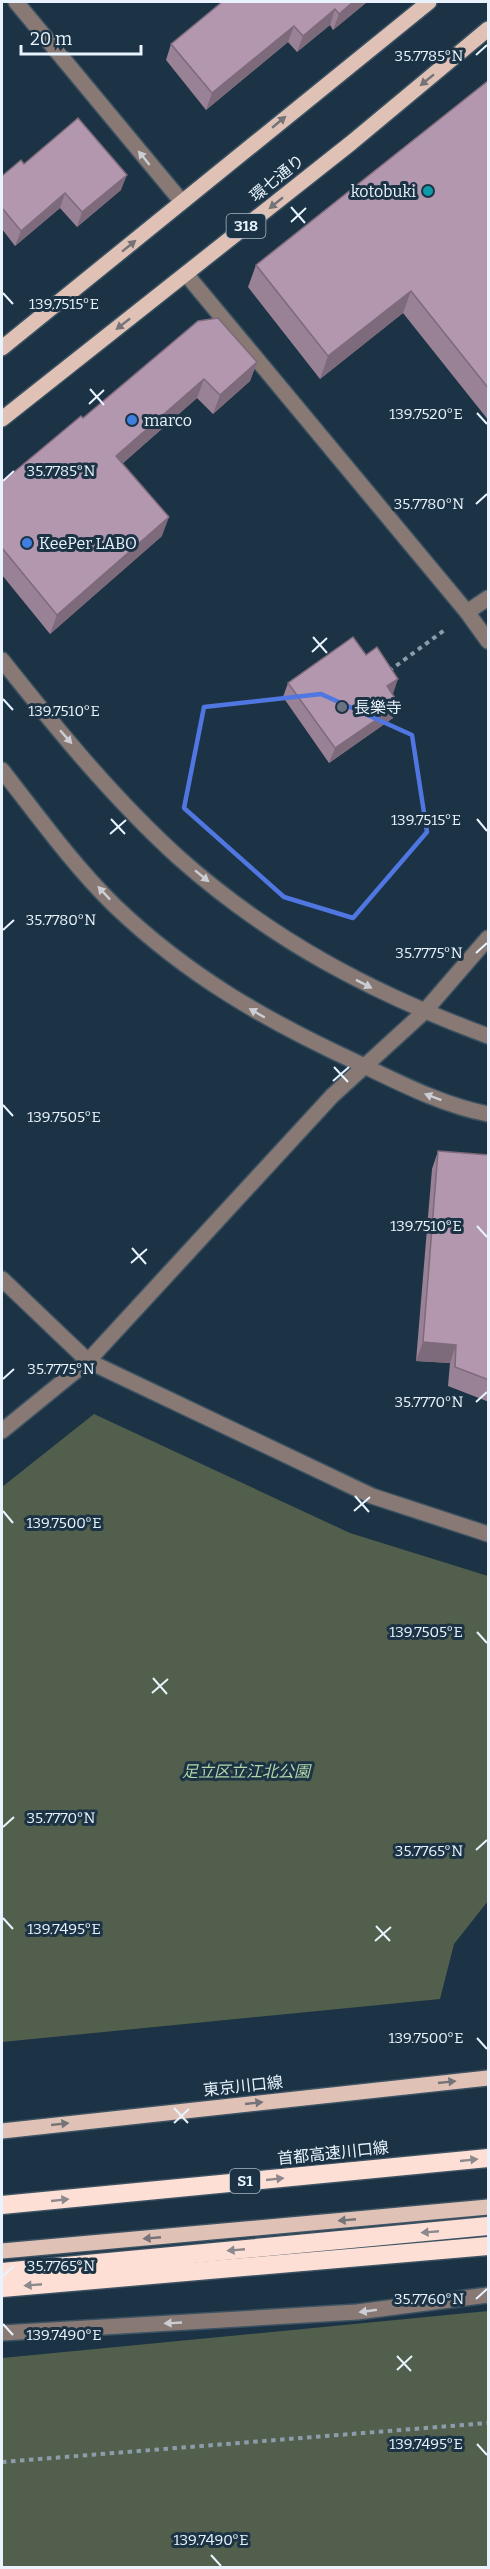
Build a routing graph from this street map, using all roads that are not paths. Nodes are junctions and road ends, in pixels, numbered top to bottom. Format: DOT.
graph roads {
  1 [pos="16,2"];
  2 [pos="429,2"];
  3 [pos="489,29"];
  4 [pos="182,202"];
  5 [pos="186,274"];
  6 [pos="2,348"];
  7 [pos="2,419"];
  8 [pos="489,598"];
  9 [pos="467,612"];
  10 [pos="489,641"];
  11 [pos="2,660"];
  12 [pos="2,770"];
  13 [pos="489,938"];
  14 [pos="424,1012"];
  15 [pos="489,1036"];
  16 [pos="364,1066"];
  17 [pos="489,1114"];
  18 [pos="2,1279"];
  19 [pos="88,1361"];
  20 [pos="2,1431"];
  21 [pos="489,1534"];
  22 [pos="489,2078"];
  23 [pos="2,2130"];
  24 [pos="489,2158"];
  25 [pos="2,2205"];
  26 [pos="489,2207"];
  27 [pos="489,2226"];
  28 [pos="489,2246"];
  29 [pos="2,2252"];
  30 [pos="2,2272"];
  31 [pos="2,2288"];
  32 [pos="489,2295"];
  33 [pos="2,2333"];
  4 -- 1 [label="street, one-way"];
  4 -- 2 [label="main road, one-way"];
  3 -- 5 [label="main road, 環七通り / 318, one-way"];
  6 -- 4 [label="main road, one-way"];
  5 -- 7 [label="main road, 環七通り / 318, one-way"];
  5 -- 9 [label="street"];
  8 -- 9 [label="street"];
  9 -- 10 [label="street"];
  11 -- 14 [label="street, one-way"];
  16 -- 12 [label="street, one-way"];
  13 -- 14 [label="street"];
  14 -- 15 [label="street"];
  14 -- 16 [label="street"];
  17 -- 16 [label="street, one-way"];
  16 -- 19 [label="street"];
  18 -- 19 [label="street"];
  19 -- 20 [label="street"];
  19 -- 21 [label="street"];
  23 -- 22 [label="main road, 東京川口線, one-way"];
  25 -- 24 [label="highway, 首都高速川口線 / S1, one-way"];
  26 -- 29 [label="main road, one-way"];
  27 -- 30 [label="highway, one-way"];
  28 -- 31 [label="highway, one-way"];
  32 -- 33 [label="street, one-way"];
}
